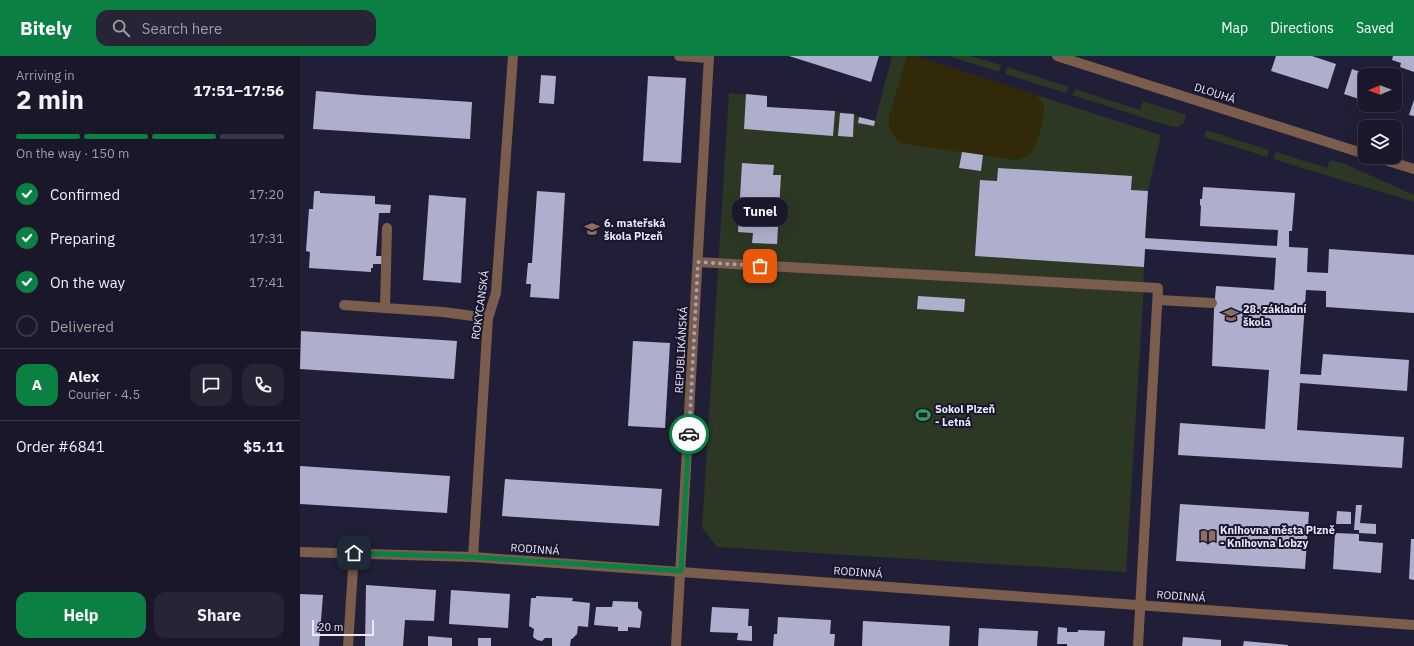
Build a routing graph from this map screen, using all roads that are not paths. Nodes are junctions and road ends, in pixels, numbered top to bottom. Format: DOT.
graph roads {
  1 [pos="512,56"];
  2 [pos="679,56"];
  3 [pos="1057,56"];
  4 [pos="709,57"];
  5 [pos="1358,152"];
  6 [pos="1398,164"];
  7 [pos="1414,169"];
  8 [pos="387,228"];
  9 [pos="698,262"];
  10 [pos="1159,300"];
  11 [pos="1212,303"];
  12 [pos="344,305"];
  13 [pos="385,308"];
  14 [pos="488,318"];
  15 [pos="300,552"];
  16 [pos="354,553"];
  17 [pos="473,557"];
  18 [pos="681,571"];
  19 [pos="1140,605"];
  20 [pos="1414,625"];
  21 [pos="348,646"];
  22 [pos="676,646"];
  23 [pos="1138,646"];
  1 -- 14 [label="street, ROKYCANSKÁ"];
  2 -- 4 [label="street"];
  3 -- 5 [label="street, DLOUHÁ"];
  4 -- 9 [label="street, REPUBLIKÁNSKÁ"];
  6 -- 7 [label="street"];
  8 -- 13 [label="street"];
  9 -- 10 [label="street"];
  9 -- 18 [label="street, REPUBLIKÁNSKÁ"];
  10 -- 11 [label="street"];
  10 -- 19 [label="street"];
  12 -- 13 [label="street"];
  13 -- 14 [label="street"];
  14 -- 17 [label="street, ROKYCANSKÁ"];
  15 -- 16 [label="street, RODINNÁ"];
  16 -- 17 [label="street, RODINNÁ"];
  16 -- 21 [label="street"];
  17 -- 18 [label="street, RODINNÁ"];
  18 -- 19 [label="street, RODINNÁ"];
  18 -- 22 [label="street, REPUBLIKÁNSKÁ"];
  19 -- 20 [label="street, RODINNÁ"];
  19 -- 23 [label="street"];
}
